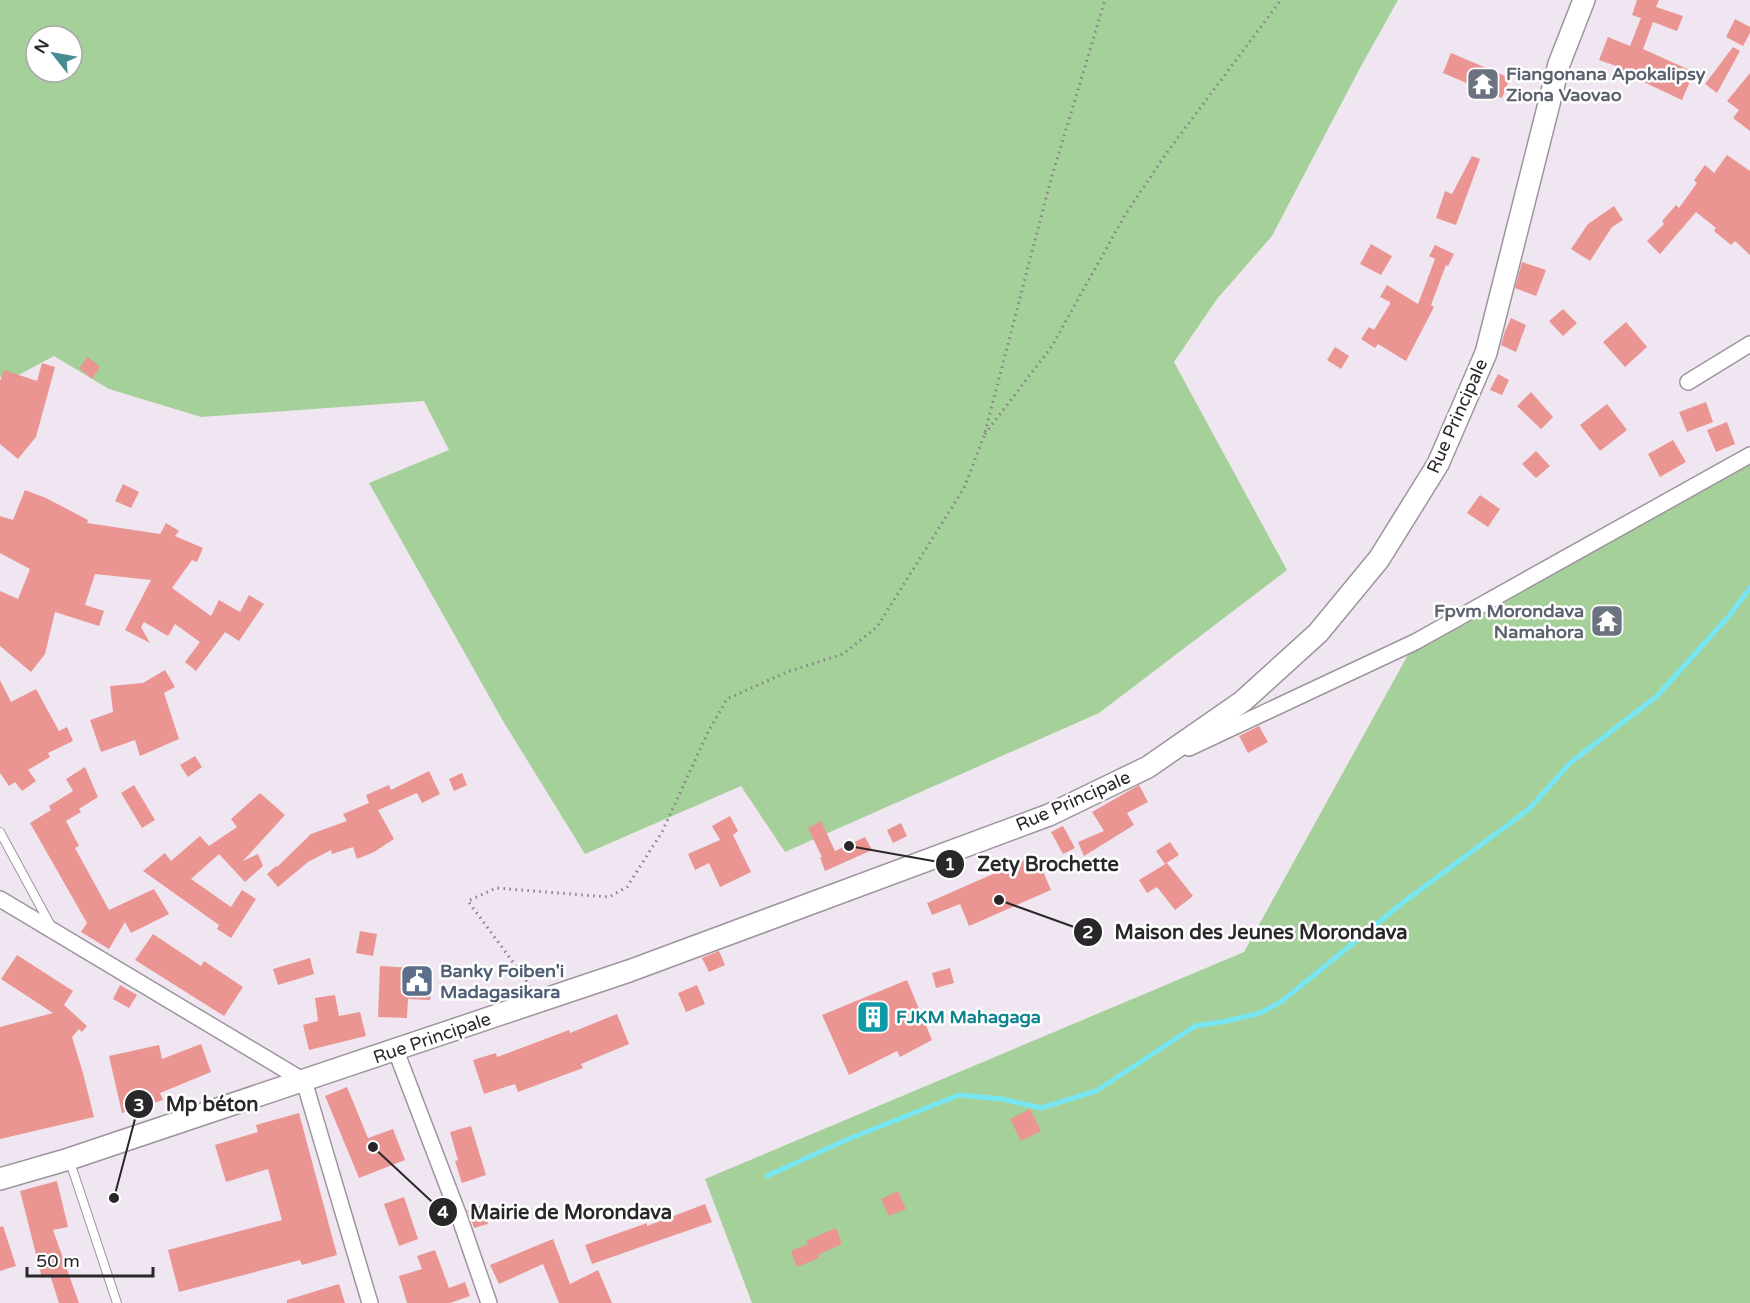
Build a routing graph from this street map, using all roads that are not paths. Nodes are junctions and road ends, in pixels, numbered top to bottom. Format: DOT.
graph roads {
  1 [pos="1584,0"];
  2 [pos="1750,344"];
  3 [pos="1688,382"];
  4 [pos="1750,455"];
  5 [pos="1148,767"];
  6 [pos="0,832"];
  7 [pos="0,899"];
  8 [pos="53,930"];
  9 [pos="396,1051"];
  10 [pos="304,1081"];
  11 [pos="69,1159"];
  12 [pos="0,1179"];
  13 [pos="117,1303"];
  14 [pos="370,1303"];
  15 [pos="489,1303"];
  1 -- 5 [label="main road, Rue Principale"];
  2 -- 3 [label="street"];
  4 -- 5 [label="street"];
  5 -- 9 [label="main road, Rue Principale"];
  6 -- 8 [label="lane"];
  7 -- 8 [label="street"];
  8 -- 10 [label="street"];
  9 -- 10 [label="main road, Rue Principale"];
  9 -- 15 [label="street"];
  10 -- 11 [label="main road, Rue Principale"];
  10 -- 14 [label="street"];
  11 -- 12 [label="main road, Rue Principale"];
  11 -- 13 [label="lane"];
}
